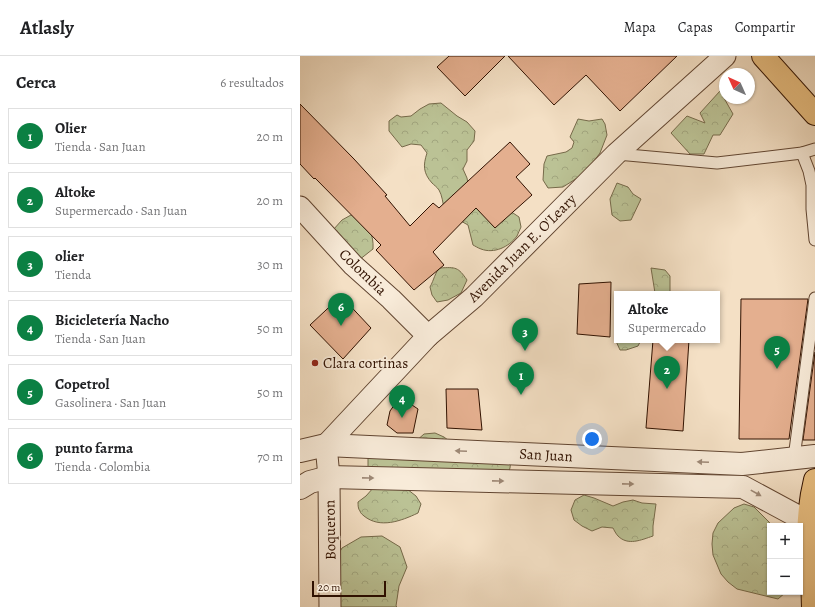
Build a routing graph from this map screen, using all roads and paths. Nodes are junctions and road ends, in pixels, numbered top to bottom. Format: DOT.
graph roads {
  1 [pos="725,56"];
  2 [pos="763,56"];
  3 [pos="815,114"];
  4 [pos="815,148"];
  5 [pos="802,153"];
  6 [pos="616,154"];
  7 [pos="300,207"];
  8 [pos="815,240"];
  9 [pos="815,298"];
  10 [pos="428,336"];
  11 [pos="326,445"];
  12 [pos="300,451"];
  13 [pos="805,457"];
  14 [pos="329,477"];
  15 [pos="815,480"];
  16 [pos="300,488"];
  17 [pos="808,522"];
  18 [pos="813,581"];
  19 [pos="330,607"];
  20 [pos="813,607"];
  1 -- 6 [label="street, Avenida Juan E. O'Leary"];
  2 -- 3 [label="highway"];
  4 -- 5 [label="lane"];
  5 -- 6 [label="lane"];
  5 -- 8 [label="lane"];
  6 -- 10 [label="street, Avenida Juan E. O'Leary"];
  7 -- 10 [label="street, Colombia"];
  9 -- 13 [label="lane"];
  10 -- 11 [label="street, Avenida Juan E. O'Leary"];
  11 -- 12 [label="street, San Juan"];
  13 -- 11 [label="street, San Juan, one-way"];
  11 -- 14 [label="street, Boqueron"];
  14 -- 16 [label="street"];
  14 -- 17 [label="street, San Juan, one-way"];
  14 -- 19 [label="street, Boqueron"];
  15 -- 17 [label="highway"];
  17 -- 18 [label="highway"];
  18 -- 20 [label="highway"];
}
